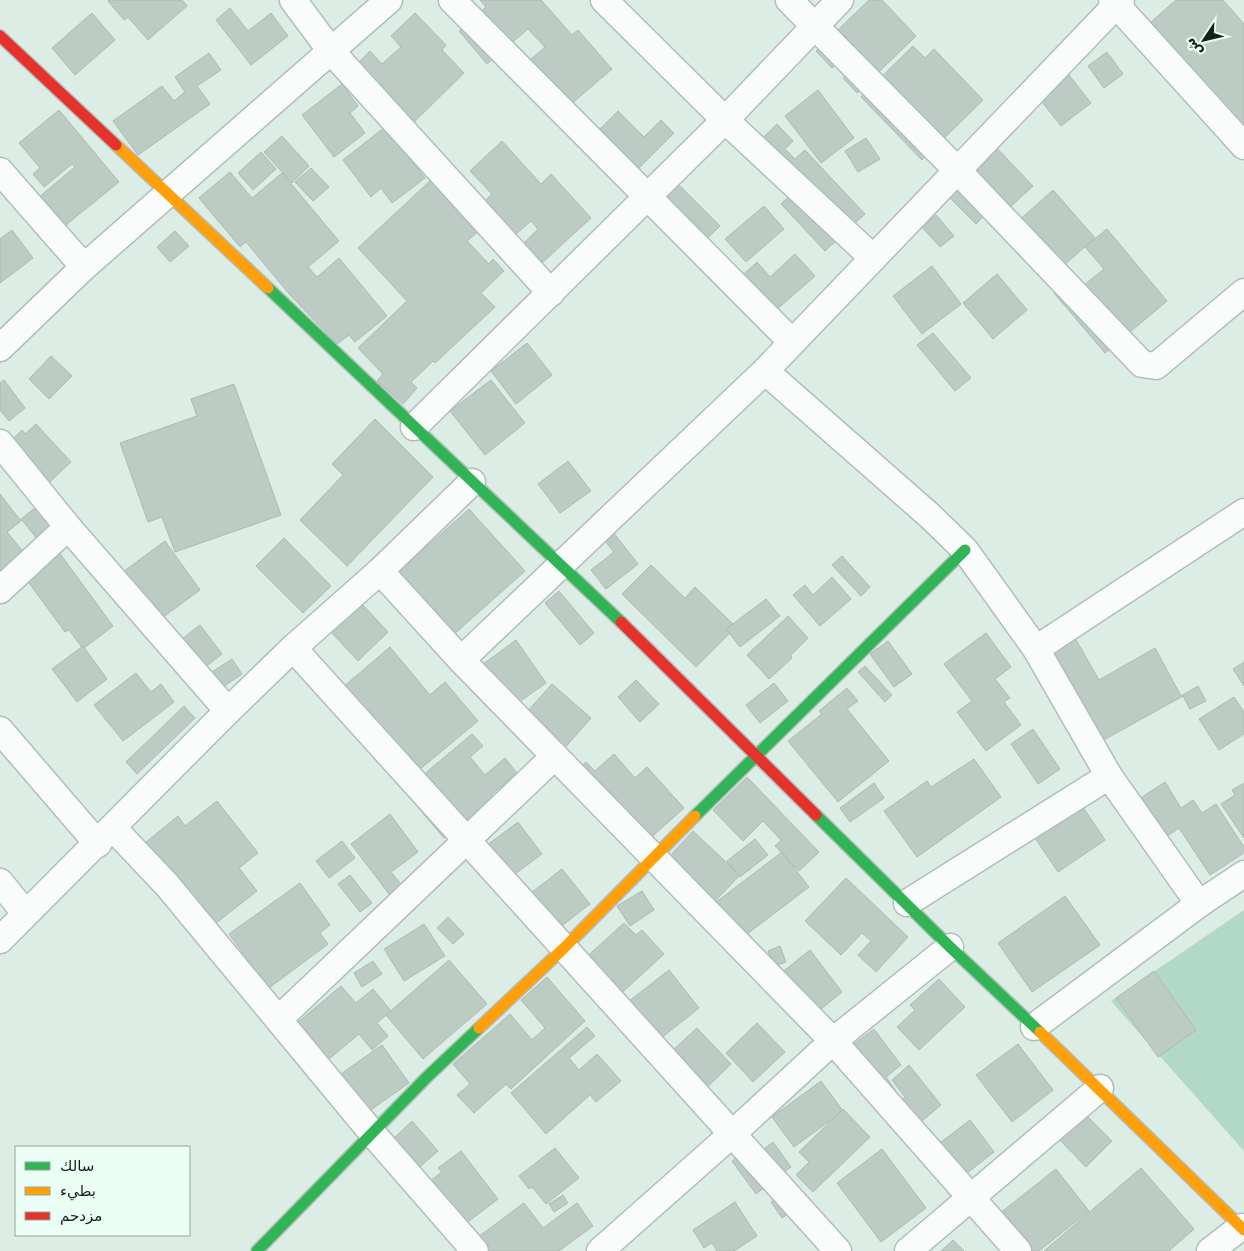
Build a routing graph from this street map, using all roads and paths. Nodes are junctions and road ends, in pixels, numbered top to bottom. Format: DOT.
graph roads {
  1 [pos="293,0"];
  2 [pos="389,0"];
  3 [pos="452,0"];
  4 [pos="604,0"];
  5 [pos="789,0"];
  6 [pos="840,0"];
  7 [pos="1116,2"];
  8 [pos="815,26"];
  9 [pos="0,36"];
  10 [pos="331,52"];
  11 [pos="725,120"];
  12 [pos="1244,146"];
  13 [pos="957,170"];
  14 [pos="0,171"];
  15 [pos="168,195"];
  16 [pos="647,195"];
  17 [pos="872,257"];
  18 [pos="84,267"];
  19 [pos="1244,292"];
  20 [pos="551,293"];
  21 [pos="792,342"];
  22 [pos="0,348"];
  23 [pos="765,371"];
  24 [pos="414,427"];
  25 [pos="0,443"];
  26 [pos="472,482"];
  27 [pos="1244,512"];
  28 [pos="68,527"];
  29 [pos="965,550"];
  30 [pos="562,564"];
  31 [pos="380,571"];
  32 [pos="0,590"];
  33 [pos="293,648"];
  34 [pos="1036,649"];
  35 [pos="462,660"];
  36 [pos="228,711"];
  37 [pos="0,730"];
  38 [pos="758,755"];
  39 [pos="555,756"];
  40 [pos="1109,776"];
  41 [pos="106,836"];
  42 [pos="468,840"];
  43 [pos="652,857"];
  44 [pos="1244,874"];
  45 [pos="0,882"];
  46 [pos="907,904"];
  47 [pos="1199,904"];
  48 [pos="25,913"];
  49 [pos="0,940"];
  50 [pos="950,947"];
  51 [pos="564,948"];
  52 [pos="279,1020"];
  53 [pos="1034,1027"];
  54 [pos="833,1040"];
  55 [pos="1100,1088"];
  56 [pos="373,1134"];
  57 [pos="731,1135"];
  58 [pos="973,1198"];
  59 [pos="1242,1229"];
  60 [pos="257,1251"];
  61 [pos="475,1251"];
  62 [pos="600,1251"];
  63 [pos="838,1251"];
  64 [pos="908,1251"];
  65 [pos="1018,1251"];
  66 [pos="1210,1251"];
  1 -- 10 [label="street"];
  2 -- 10 [label="street"];
  3 -- 16 [label="street"];
  4 -- 11 [label="street"];
  5 -- 8 [label="street"];
  6 -- 8 [label="street"];
  7 -- 12 [label="street"];
  7 -- 13 [label="street"];
  8 -- 11 [label="street"];
  8 -- 13 [label="street"];
  9 -- 15 [label="main road"];
  10 -- 15 [label="street"];
  10 -- 20 [label="street"];
  11 -- 16 [label="street"];
  11 -- 17 [label="street"];
  13 -- 17 [label="street"];
  13 -- 19 [label="street"];
  14 -- 18 [label="street"];
  15 -- 18 [label="street"];
  15 -- 24 [label="main road"];
  16 -- 20 [label="street"];
  16 -- 21 [label="street"];
  17 -- 21 [label="street"];
  18 -- 22 [label="street"];
  20 -- 24 [label="street"];
  21 -- 23 [label="street"];
  23 -- 29 [label="street"];
  23 -- 30 [label="street"];
  24 -- 26 [label="main road"];
  25 -- 28 [label="street"];
  26 -- 30 [label="main road"];
  26 -- 31 [label="street"];
  27 -- 34 [label="street"];
  28 -- 32 [label="street"];
  28 -- 36 [label="street"];
  29 -- 34 [label="street"];
  29 -- 38 [label="main road"];
  30 -- 35 [label="street"];
  30 -- 38 [label="main road"];
  31 -- 33 [label="street"];
  31 -- 35 [label="street"];
  33 -- 36 [label="street"];
  33 -- 42 [label="street"];
  34 -- 40 [label="street"];
  35 -- 39 [label="street"];
  36 -- 41 [label="street"];
  37 -- 41 [label="street"];
  38 -- 43 [label="main road"];
  38 -- 46 [label="main road"];
  39 -- 42 [label="street"];
  39 -- 43 [label="street"];
  40 -- 46 [label="street"];
  40 -- 47 [label="street"];
  41 -- 48 [label="street"];
  41 -- 52 [label="street"];
  42 -- 51 [label="street"];
  42 -- 52 [label="street"];
  43 -- 51 [label="main road"];
  43 -- 54 [label="street"];
  44 -- 47 [label="street"];
  45 -- 48 [label="street"];
  46 -- 50 [label="main road"];
  47 -- 53 [label="street"];
  48 -- 49 [label="street"];
  50 -- 53 [label="main road"];
  50 -- 54 [label="street"];
  51 -- 56 [label="main road"];
  51 -- 57 [label="street"];
  52 -- 56 [label="street"];
  53 -- 55 [label="main road"];
  54 -- 57 [label="street"];
  54 -- 58 [label="street"];
  55 -- 58 [label="street"];
  55 -- 59 [label="main road"];
  56 -- 60 [label="main road"];
  56 -- 61 [label="street"];
  57 -- 62 [label="street"];
  57 -- 63 [label="street"];
  58 -- 64 [label="street"];
  58 -- 65 [label="street"];
  59 -- 66 [label="street"];
}
